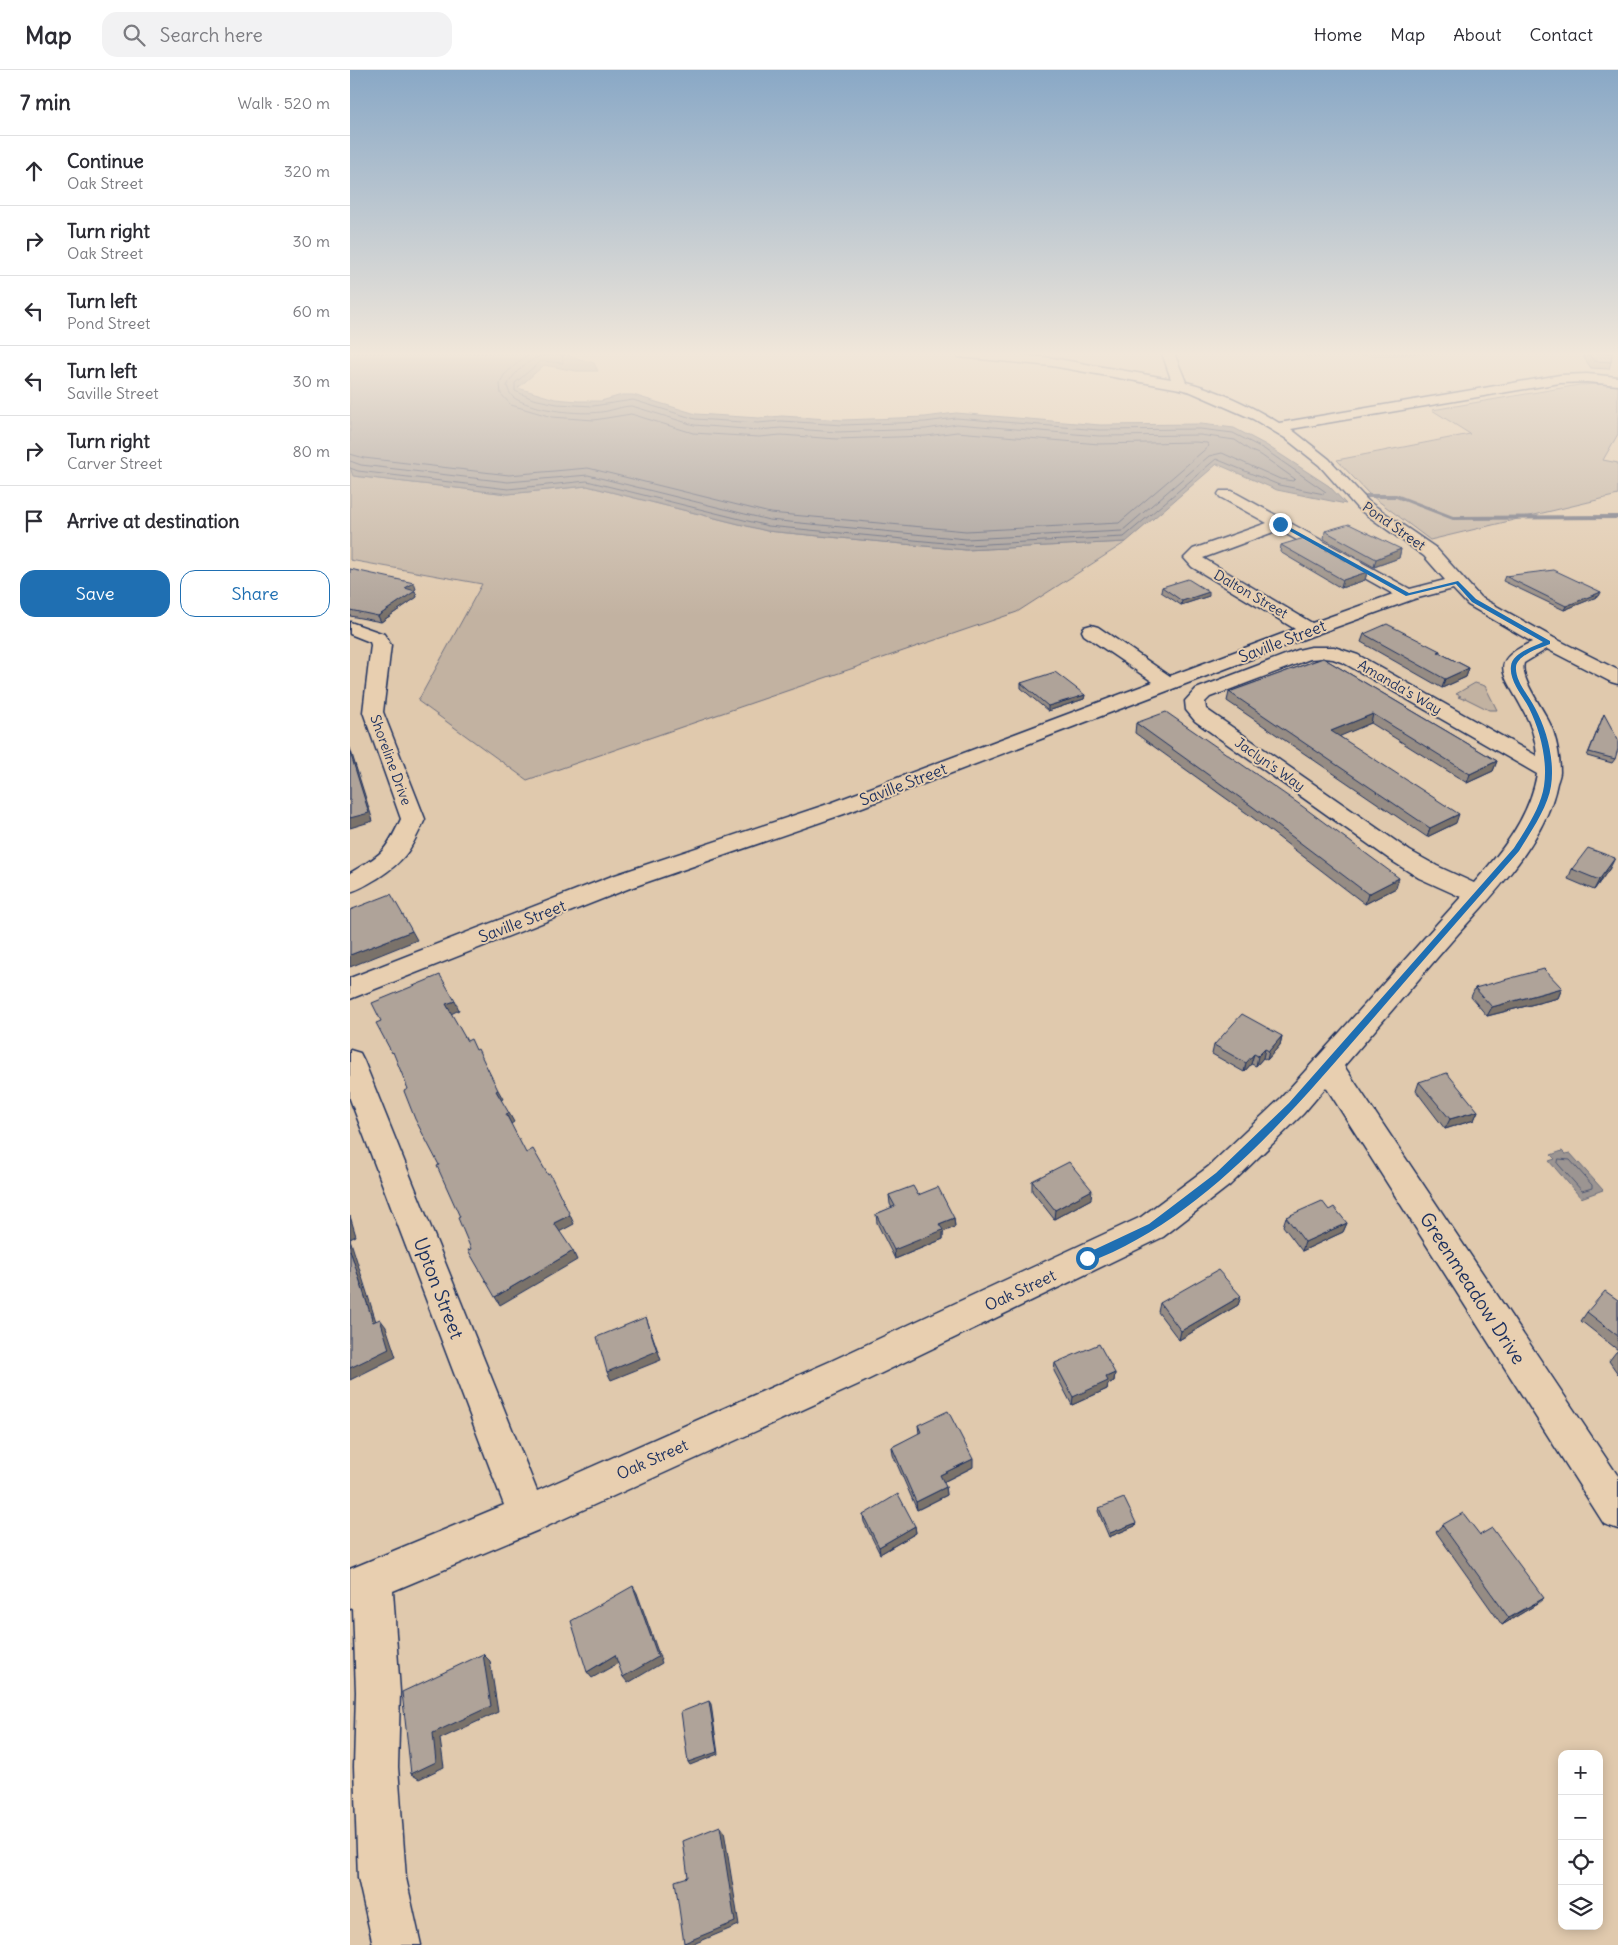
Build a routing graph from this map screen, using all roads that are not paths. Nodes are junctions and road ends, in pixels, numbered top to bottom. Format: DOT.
graph roads {
  1 [pos="1298,440"];
  2 [pos="1226,494"];
  3 [pos="1280,524"];
  4 [pos="1457,582"];
  5 [pos="1408,595"];
  6 [pos="350,628"];
  7 [pos="1310,630"];
  8 [pos="1091,631"];
  9 [pos="1548,642"];
  10 [pos="1328,652"];
  11 [pos="1618,678"];
  12 [pos="1168,684"];
  13 [pos="1538,719"];
  14 [pos="1470,728"];
  15 [pos="1548,772"];
  16 [pos="350,884"];
  17 [pos="1477,894"];
  18 [pos="350,989"];
  19 [pos="350,1061"];
  20 [pos="1328,1066"];
  21 [pos="1618,1510"];
  22 [pos="527,1515"];
  23 [pos="361,1584"];
  24 [pos="397,1945"];
  1 -- 4 [label="street, Pond Street"];
  2 -- 3 [label="street"];
  3 -- 5 [label="street"];
  3 -- 7 [label="street, Dalton Street"];
  4 -- 5 [label="street, Saville Street"];
  4 -- 9 [label="street, Pond Street"];
  5 -- 7 [label="street, Saville Street"];
  6 -- 16 [label="street, Shoreline Drive"];
  7 -- 12 [label="street, Saville Street"];
  8 -- 12 [label="street"];
  9 -- 11 [label="street, Pond Street"];
  9 -- 13 [label="street, Oak Street"];
  10 -- 14 [label="street, Amanda's Way"];
  10 -- 17 [label="street, Jaclyn's Way"];
  12 -- 18 [label="street, Saville Street"];
  13 -- 14 [label="street, Amanda's Way"];
  13 -- 15 [label="street, Oak Street"];
  14 -- 15 [label="street, Amanda's Way"];
  15 -- 17 [label="street, Oak Street"];
  17 -- 20 [label="street, Oak Street"];
  19 -- 22 [label="street, Upton Street"];
  20 -- 21 [label="street, Greenmeadow Drive"];
  20 -- 22 [label="street, Oak Street"];
  22 -- 23 [label="street, Oak Street"];
  23 -- 24 [label="street"];
}
